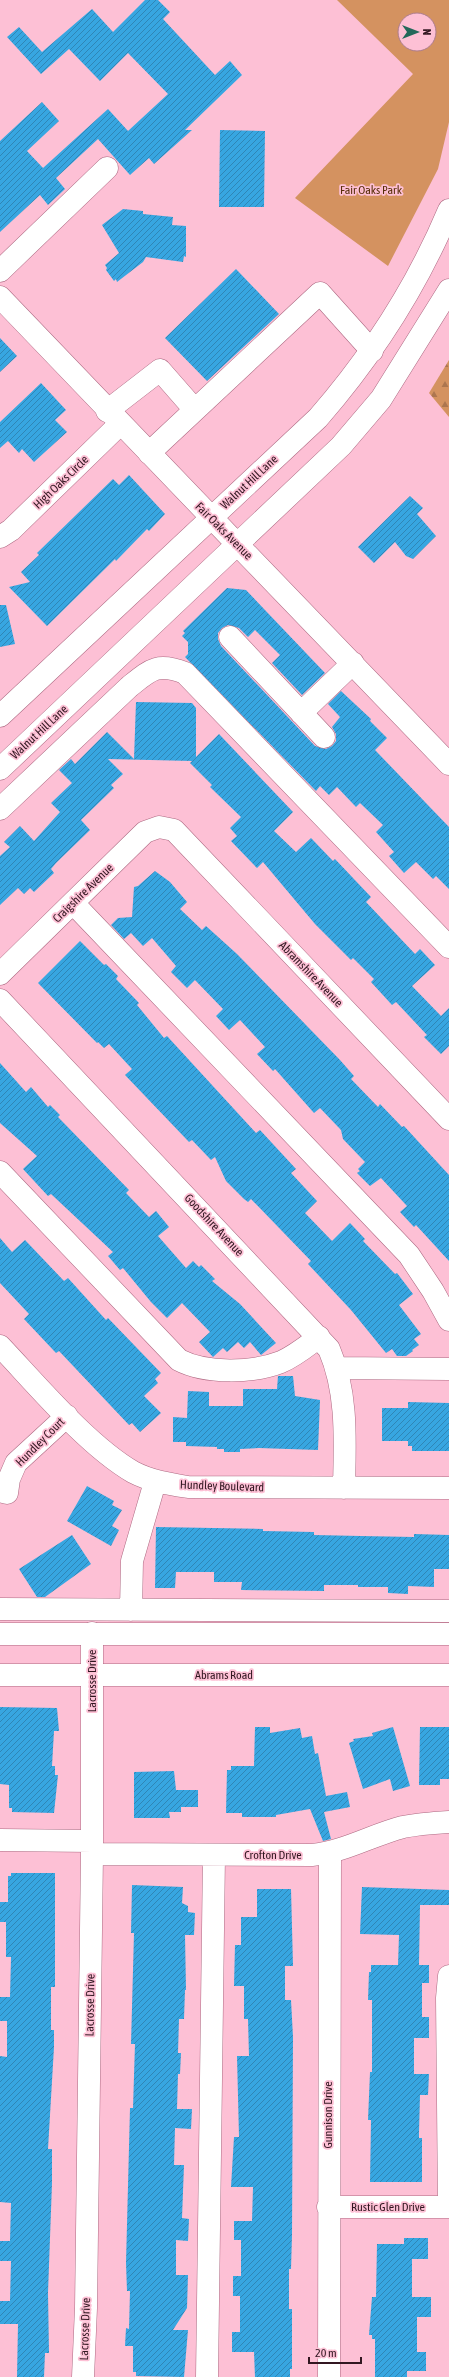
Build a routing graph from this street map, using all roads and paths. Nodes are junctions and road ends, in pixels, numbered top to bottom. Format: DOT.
graph roads {
  1 [pos="107,168"];
  2 [pos="449,210"];
  3 [pos="0,271"];
  4 [pos="449,290"];
  5 [pos="0,298"];
  6 [pos="372,351"];
  7 [pos="195,410"];
  8 [pos="114,418"];
  9 [pos="149,453"];
  10 [pos="210,518"];
  11 [pos="0,536"];
  12 [pos="236,543"];
  13 [pos="230,637"];
  14 [pos="353,663"];
  15 [pos="301,713"];
  16 [pos="0,716"];
  17 [pos="324,737"];
  18 [pos="449,764"];
  19 [pos="0,769"];
  20 [pos="0,809"];
  21 [pos="174,830"];
  22 [pos="73,903"];
  23 [pos="449,947"];
  24 [pos="0,974"];
  25 [pos="0,1000"];
  26 [pos="449,1118"];
  27 [pos="0,1172"];
  28 [pos="449,1320"];
  29 [pos="319,1337"];
  30 [pos="0,1346"];
  31 [pos="337,1368"];
  32 [pos="449,1369"];
  33 [pos="67,1416"];
  34 [pos="155,1482"];
  35 [pos="344,1488"];
  36 [pos="449,1488"];
  37 [pos="4,1492"];
  38 [pos="0,1609"];
  39 [pos="131,1610"];
  40 [pos="449,1611"];
  41 [pos="92,1633"];
  42 [pos="0,1634"];
  43 [pos="449,1634"];
  44 [pos="0,1675"];
  45 [pos="449,1675"];
  46 [pos="92,1676"];
  47 [pos="449,1822"];
  48 [pos="0,1840"];
  49 [pos="92,1848"];
  50 [pos="330,1853"];
  51 [pos="214,1855"];
  52 [pos="449,1976"];
  53 [pos="328,2207"];
  54 [pos="449,2207"];
  55 [pos="84,2377"];
  56 [pos="206,2377"];
  57 [pos="329,2377"];
  1 -- 3 [label="street"];
  2 -- 6 [label="street, Walnut Hill Lane"];
  4 -- 12 [label="street, Walnut Hill Lane"];
  5 -- 8 [label="street, Fair Oaks Avenue"];
  6 -- 7 [label="street"];
  6 -- 10 [label="street, Walnut Hill Lane"];
  7 -- 8 [label="street, High Oaks Circle"];
  7 -- 9 [label="street"];
  8 -- 9 [label="street, Fair Oaks Avenue"];
  8 -- 11 [label="street, High Oaks Circle"];
  9 -- 10 [label="street, Fair Oaks Avenue"];
  10 -- 12 [label="street, Fair Oaks Avenue"];
  10 -- 16 [label="street, Walnut Hill Lane"];
  12 -- 14 [label="street, Fair Oaks Avenue"];
  12 -- 19 [label="street, Walnut Hill Lane"];
  13 -- 15 [label="street"];
  14 -- 15 [label="street"];
  14 -- 18 [label="street, Fair Oaks Avenue"];
  15 -- 17 [label="street"];
  20 -- 23 [label="street"];
  21 -- 22 [label="street, Craigshire Avenue"];
  21 -- 26 [label="street, Abramshire Avenue"];
  22 -- 24 [label="street, Craigshire Avenue"];
  22 -- 28 [label="street"];
  25 -- 29 [label="street, Goodshire Avenue"];
  27 -- 29 [label="street"];
  29 -- 31 [label="street, Goodshire Avenue"];
  30 -- 33 [label="street, Hundley Boulevard"];
  31 -- 32 [label="street"];
  31 -- 35 [label="street, Goodshire Avenue"];
  33 -- 34 [label="street, Hundley Boulevard"];
  33 -- 37 [label="street, Hundley Court"];
  34 -- 35 [label="street, Hundley Boulevard"];
  34 -- 39 [label="street"];
  35 -- 36 [label="street, Hundley Boulevard"];
  38 -- 39 [label="street"];
  39 -- 40 [label="street"];
  41 -- 42 [label="street"];
  41 -- 43 [label="street"];
  41 -- 46 [label="street, Lacrosse Drive"];
  44 -- 46 [label="street, Abrams Road"];
  45 -- 46 [label="street, Abrams Road"];
  46 -- 49 [label="street, Lacrosse Drive"];
  47 -- 50 [label="street, Crofton Drive"];
  48 -- 49 [label="street, Crofton Drive"];
  49 -- 51 [label="street, Crofton Drive"];
  49 -- 55 [label="street, Lacrosse Drive"];
  50 -- 51 [label="street, Crofton Drive"];
  50 -- 53 [label="street, Gunnison Drive"];
  51 -- 56 [label="street"];
  52 -- 54 [label="street"];
  53 -- 54 [label="street, Rustic Glen Drive"];
  53 -- 57 [label="street, Gunnison Drive"];
}
